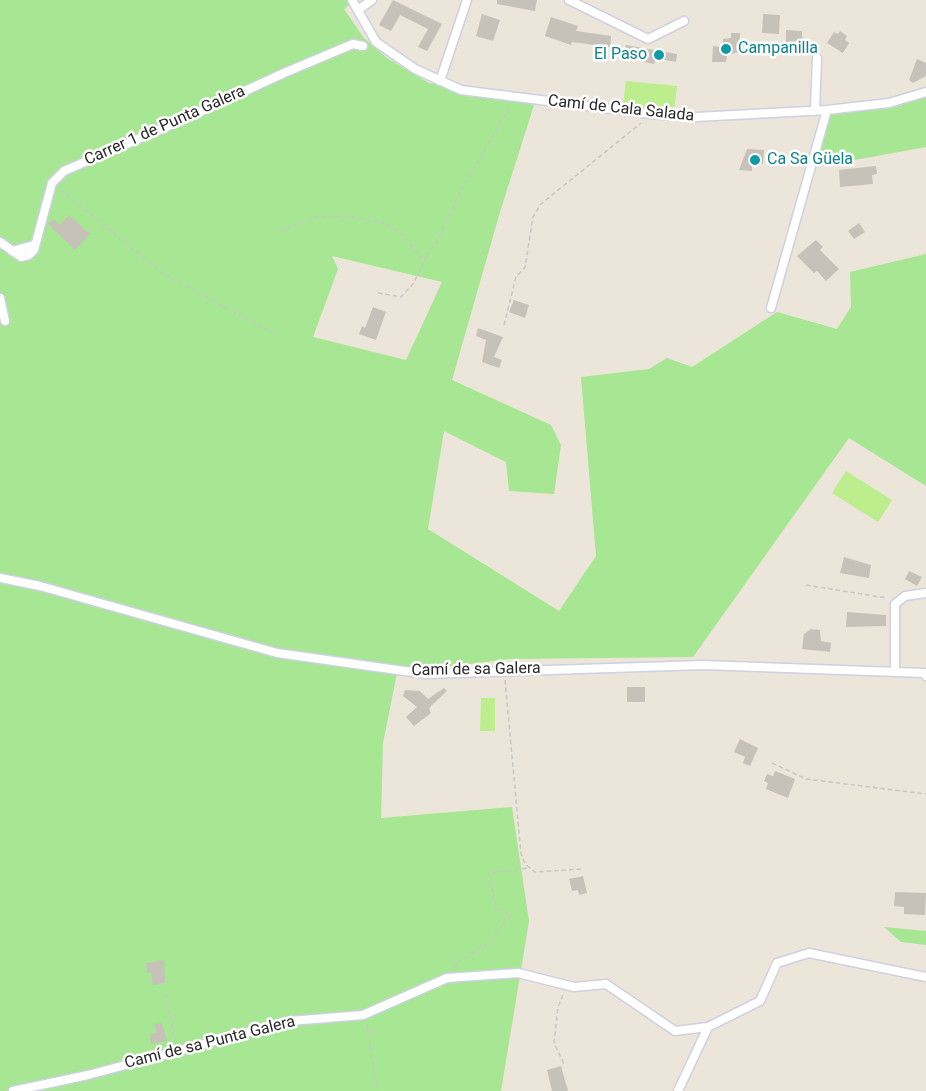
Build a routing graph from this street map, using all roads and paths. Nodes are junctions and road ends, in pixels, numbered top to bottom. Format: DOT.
graph roads {
  1 [pos="352,0"];
  2 [pos="372,0"];
  3 [pos="467,0"];
  4 [pos="569,0"];
  5 [pos="358,10"];
  6 [pos="684,21"];
  7 [pos="376,42"];
  8 [pos="817,58"];
  9 [pos="440,81"];
  10 [pos="926,92"];
  11 [pos="515,98"];
  12 [pos="827,110"];
  13 [pos="815,111"];
  14 [pos="651,114"];
  15 [pos="52,183"];
  16 [pos="279,232"];
  17 [pos="0,242"];
  18 [pos="428,253"];
  19 [pos="378,293"];
  20 [pos="0,298"];
  21 [pos="771,308"];
  22 [pos="5,321"];
  23 [pos="504,325"];
  24 [pos="273,333"];
  25 [pos="0,578"];
  26 [pos="806,585"];
  27 [pos="926,593"];
  28 [pos="900,600"];
  29 [pos="504,670"];
  30 [pos="895,672"];
  31 [pos="926,676"];
  32 [pos="772,763"];
  33 [pos="926,794"];
  34 [pos="529,868"];
  35 [pos="583,869"];
  36 [pos="926,977"];
  37 [pos="447,978"];
  38 [pos="566,985"];
  39 [pos="166,994"];
  40 [pos="363,1015"];
  41 [pos="708,1027"];
  42 [pos="177,1051"];
  43 [pos="564,1064"];
  44 [pos="13,1091"];
  45 [pos="377,1091"];
  46 [pos="678,1091"];
  1 -- 5 [label="street, Camí de Cala Salada"];
  2 -- 5 [label="street"];
  3 -- 9 [label="street"];
  4 -- 6 [label="street"];
  5 -- 7 [label="street, Camí de Cala Salada"];
  7 -- 9 [label="street, Camí de Cala Salada"];
  7 -- 15 [label="street, Carrer 1 de Punta Galera"];
  8 -- 13 [label="street"];
  9 -- 11 [label="street, Camí de Cala Salada"];
  10 -- 12 [label="street, Camí de Cala Salada"];
  11 -- 14 [label="street, Camí de Cala Salada"];
  11 -- 18 [label="path"];
  12 -- 13 [label="street, Camí de Cala Salada"];
  12 -- 21 [label="street"];
  13 -- 14 [label="street, Camí de Cala Salada"];
  14 -- 23 [label="path"];
  15 -- 17 [label="street"];
  15 -- 24 [label="path"];
  16 -- 18 [label="path"];
  18 -- 19 [label="path"];
  20 -- 22 [label="street"];
  25 -- 29 [label="street, Camí de sa Galera"];
  26 -- 28 [label="path"];
  27 -- 28 [label="street"];
  28 -- 30 [label="street"];
  29 -- 30 [label="street, Camí de sa Galera"];
  29 -- 34 [label="path"];
  30 -- 31 [label="street, Camí de sa Galera"];
  32 -- 33 [label="path"];
  34 -- 35 [label="path"];
  34 -- 37 [label="path"];
  36 -- 41 [label="street, Camí de sa Punta Galera"];
  37 -- 38 [label="street, Camí de sa Punta Galera"];
  37 -- 40 [label="street, Camí de sa Punta Galera"];
  38 -- 41 [label="street, Camí de sa Punta Galera"];
  38 -- 43 [label="path"];
  39 -- 42 [label="path"];
  40 -- 42 [label="street, Camí de sa Punta Galera"];
  40 -- 45 [label="path"];
  41 -- 46 [label="street"];
  42 -- 44 [label="street, Camí de sa Punta Galera"];
}
